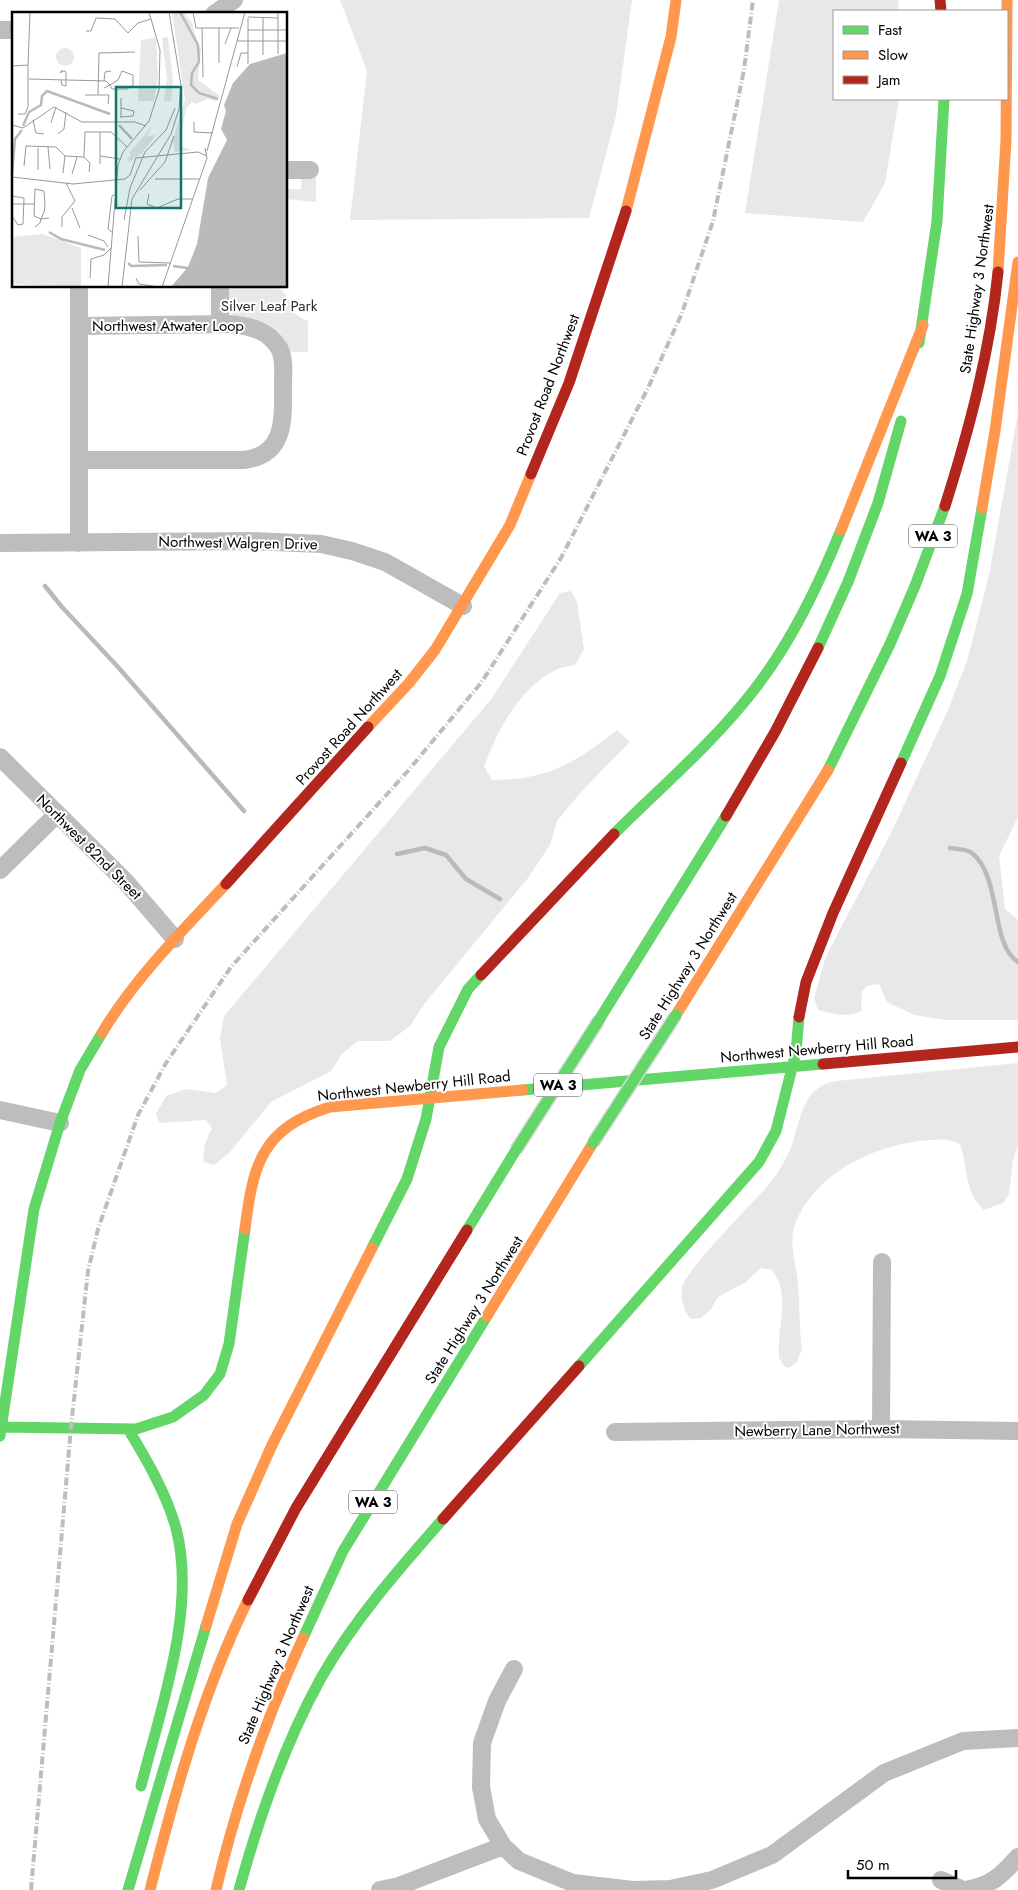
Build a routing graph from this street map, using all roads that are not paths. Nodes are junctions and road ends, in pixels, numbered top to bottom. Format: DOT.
graph roads {
  1 [pos="234,0"];
  2 [pos="676,0"];
  3 [pos="1012,0"];
  4 [pos="217,12"];
  5 [pos="1018,44"];
  6 [pos="944,100"];
  7 [pos="1006,100"];
  8 [pos="288,170"];
  9 [pos="310,170"];
  10 [pos="1018,262"];
  11 [pos="79,288"];
  12 [pos="220,288"];
  13 [pos="220,324"];
  14 [pos="79,326"];
  15 [pos="923,326"];
  16 [pos="78,460"];
  17 [pos="0,543"];
  18 [pos="78,543"];
  19 [pos="463,606"];
  20 [pos="0,757"];
  21 [pos="56,815"];
  22 [pos="0,870"];
  23 [pos="175,939"];
  24 [pos="1018,1047"];
  25 [pos="793,1066"];
  26 [pos="430,1097"];
  27 [pos="0,1110"];
  28 [pos="60,1123"];
  29 [pos="882,1262"];
  30 [pos="0,1427"];
  31 [pos="128,1429"];
  32 [pos="881,1429"];
  33 [pos="1018,1431"];
  34 [pos="615,1432"];
  35 [pos="0,1436"];
  36 [pos="514,1669"];
  37 [pos="1018,1738"];
  38 [pos="137,1801"];
  39 [pos="503,1846"];
  40 [pos="1018,1857"];
  41 [pos="124,1859"];
  42 [pos="941,1880"];
  43 [pos="121,1890"];
  44 [pos="128,1890"];
  45 [pos="150,1890"];
  46 [pos="216,1890"];
  47 [pos="239,1890"];
  48 [pos="380,1890"];
  49 [pos="965,1890"];
  1 -- 4 [label="street"];
  2 -- 19 [label="main road, Provost Road Northwest"];
  3 -- 5 [label="main road"];
  6 -- 15 [label="main road, WA 3"];
  7 -- 46 [label="main road, State Highway 3 Northwest / WA 3, bridge"];
  8 -- 9 [label="street"];
  10 -- 25 [label="main road"];
  11 -- 14 [label="street"];
  12 -- 13 [label="street"];
  13 -- 14 [label="street, Northwest Atwater Loop"];
  13 -- 16 [label="street, Northwest Atwater Loop"];
  14 -- 16 [label="street"];
  15 -- 26 [label="main road"];
  15 -- 45 [label="main road, WA 3, bridge"];
  16 -- 18 [label="street"];
  17 -- 18 [label="street, Northwest Walgren Drive"];
  18 -- 19 [label="street, Northwest Walgren Drive"];
  19 -- 23 [label="main road, Provost Road Northwest"];
  20 -- 21 [label="street, Northwest 82nd Street"];
  21 -- 22 [label="street"];
  21 -- 23 [label="street, Northwest 82nd Street"];
  23 -- 28 [label="main road, Provost Road Northwest"];
  24 -- 25 [label="main road, Northwest Newberry Hill Road"];
  25 -- 26 [label="main road, Northwest Newberry Hill Road"];
  25 -- 47 [label="main road"];
  26 -- 31 [label="main road, Northwest Newberry Hill Road"];
  26 -- 44 [label="main road"];
  27 -- 28 [label="street"];
  28 -- 30 [label="main road, Provost Road Northwest"];
  29 -- 32 [label="street"];
  30 -- 31 [label="main road, Northwest Newberry Hill Road"];
  30 -- 35 [label="main road, Provost Road Northwest"];
  31 -- 38 [label="main road"];
  32 -- 33 [label="street, Newberry Lane Northwest"];
  32 -- 34 [label="street, Newberry Lane Northwest"];
  36 -- 39 [label="street"];
  37 -- 39 [label="street"];
  39 -- 48 [label="street"];
  40 -- 49 [label="street"];
  41 -- 43 [label="main road"];
  42 -- 49 [label="street"];
}
